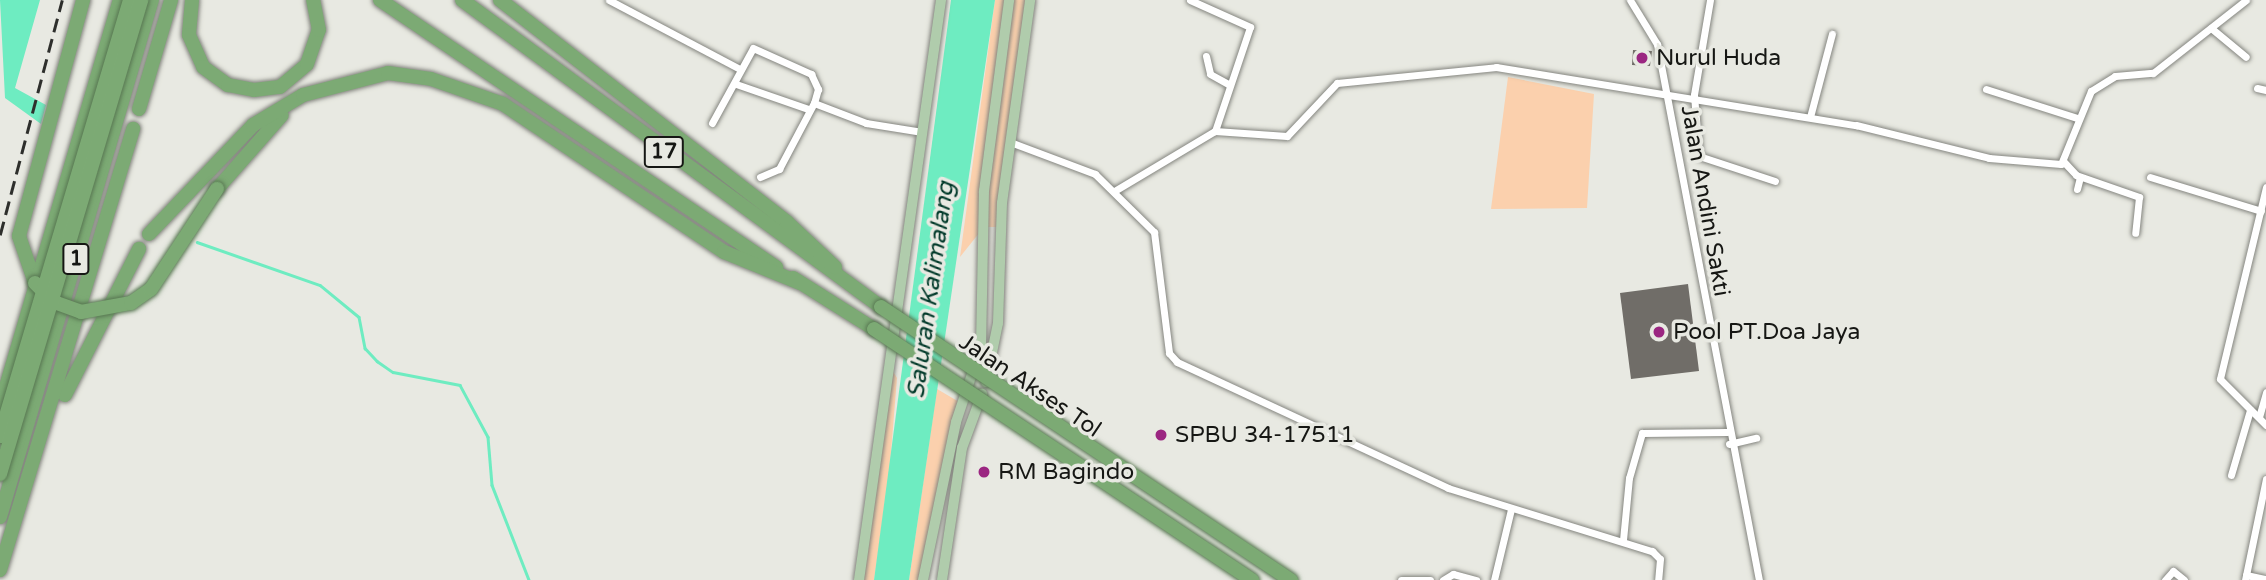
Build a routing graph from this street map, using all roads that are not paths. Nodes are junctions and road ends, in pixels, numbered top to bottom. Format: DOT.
graph roads {
  1 [pos="83,0"];
  2 [pos="120,0"];
  3 [pos="130,0"];
  4 [pos="141,0"];
  5 [pos="152,0"];
  6 [pos="170,0"];
  7 [pos="192,0"];
  8 [pos="313,0"];
  9 [pos="380,0"];
  10 [pos="462,0"];
  11 [pos="500,0"];
  12 [pos="510,0"];
  13 [pos="609,0"];
  14 [pos="941,0"];
  15 [pos="1009,0"];
  16 [pos="1030,0"];
  17 [pos="1190,0"];
  18 [pos="1630,0"];
  19 [pos="1710,0"];
  20 [pos="2246,0"];
  21 [pos="2211,27"];
  22 [pos="1832,34"];
  23 [pos="1206,56"];
  24 [pos="2246,57"];
  25 [pos="577,61"];
  26 [pos="738,68"];
  27 [pos="736,83"];
  28 [pos="1228,84"];
  29 [pos="2257,88"];
  30 [pos="1986,89"];
  31 [pos="2266,90"];
  32 [pos="1667,94"];
  33 [pos="303,95"];
  34 [pos="1694,95"];
  35 [pos="811,106"];
  36 [pos="139,110"];
  37 [pos="1810,117"];
  38 [pos="2077,118"];
  39 [pos="712,123"];
  40 [pos="133,129"];
  41 [pos="1214,131"];
  42 [pos="922,132"];
  43 [pos="1010,142"];
  44 [pos="2064,162"];
  45 [pos="760,177"];
  46 [pos="2080,177"];
  47 [pos="2150,177"];
  48 [pos="1775,181"];
  49 [pos="2266,187"];
  50 [pos="2077,188"];
  51 [pos="1116,190"];
  52 [pos="2261,211"];
  53 [pos="2262,225"];
  54 [pos="984,227"];
  55 [pos="1000,227"];
  56 [pos="2135,233"];
  57 [pos="149,234"];
  58 [pos="139,249"];
  59 [pos="800,283"];
  60 [pos="875,304"];
  61 [pos="898,323"];
  62 [pos="896,337"];
  63 [pos="970,378"];
  64 [pos="984,388"];
  65 [pos="2266,392"];
  66 [pos="0,407"];
  67 [pos="2250,410"];
  68 [pos="2259,417"];
  69 [pos="2266,425"];
  70 [pos="1727,432"];
  71 [pos="0,436"];
  72 [pos="1756,438"];
  73 [pos="1729,444"];
  74 [pos="0,474"];
  75 [pos="2231,475"];
  76 [pos="2266,479"];
  77 [pos="1511,509"];
  78 [pos="0,517"];
  79 [pos="1623,540"];
  80 [pos="0,570"];
  81 [pos="2246,578"];
  82 [pos="2264,579"];
  83 [pos="6,580"];
  84 [pos="859,580"];
  85 [pos="923,580"];
  86 [pos="942,580"];
  87 [pos="1252,580"];
  88 [pos="1261,580"];
  89 [pos="1282,580"];
  90 [pos="1291,580"];
  91 [pos="1401,580"];
  92 [pos="1430,580"];
  93 [pos="1443,580"];
  94 [pos="1476,580"];
  95 [pos="1494,580"];
  96 [pos="1658,580"];
  97 [pos="1759,580"];
  98 [pos="2165,580"];
  99 [pos="2184,580"];
  1 -- 33 [label="highway, bridge"];
  2 -- 66 [label="highway, 1"];
  3 -- 71 [label="highway, 1, bridge"];
  4 -- 74 [label="highway, 1, bridge"];
  5 -- 78 [label="highway, 1"];
  6 -- 36 [label="highway"];
  7 -- 8 [label="highway"];
  9 -- 59 [label="highway, 17"];
  10 -- 60 [label="highway, 17"];
  11 -- 25 [label="highway"];
  12 -- 25 [label="highway"];
  13 -- 26 [label="street"];
  14 -- 42 [label="main road"];
  15 -- 54 [label="main road"];
  16 -- 43 [label="main road"];
  17 -- 28 [label="street"];
  18 -- 32 [label="street, Jalan Andini Sakti"];
  19 -- 34 [label="street"];
  20 -- 21 [label="street"];
  21 -- 24 [label="street"];
  21 -- 38 [label="street"];
  22 -- 37 [label="street"];
  23 -- 28 [label="street"];
  25 -- 60 [label="highway"];
  26 -- 27 [label="street"];
  26 -- 35 [label="street"];
  27 -- 35 [label="street"];
  27 -- 39 [label="street"];
  28 -- 41 [label="street"];
  29 -- 31 [label="street"];
  30 -- 38 [label="street"];
  32 -- 34 [label="street"];
  32 -- 41 [label="street"];
  32 -- 70 [label="street, Jalan Andini Sakti"];
  33 -- 57 [label="highway"];
  33 -- 59 [label="highway"];
  34 -- 37 [label="street"];
  34 -- 48 [label="street"];
  35 -- 42 [label="street"];
  35 -- 45 [label="street"];
  37 -- 44 [label="street"];
  38 -- 44 [label="street"];
  40 -- 80 [label="highway"];
  41 -- 51 [label="street"];
  42 -- 61 [label="main road"];
  43 -- 51 [label="street"];
  43 -- 55 [label="main road"];
  44 -- 46 [label="street"];
  46 -- 50 [label="street"];
  46 -- 56 [label="street"];
  47 -- 52 [label="street"];
  49 -- 52 [label="street"];
  51 -- 77 [label="street"];
  52 -- 53 [label="street"];
  53 -- 67 [label="street"];
  54 -- 55 [label="main road"];
  54 -- 63 [label="main road"];
  55 -- 64 [label="main road"];
  58 -- 83 [label="highway"];
  59 -- 87 [label="highway, 17, bridge"];
  60 -- 90 [label="highway, 17, bridge"];
  61 -- 62 [label="main road"];
  61 -- 63 [label="main road, Jalan Akses Tol, bridge"];
  62 -- 63 [label="main road, Jalan Akses Tol"];
  62 -- 84 [label="main road"];
  63 -- 64 [label="main road, Jalan Akses Tol"];
  63 -- 85 [label="main road"];
  64 -- 86 [label="main road"];
  64 -- 88 [label="main road, Jalan Akses Tol"];
  64 -- 89 [label="main road, Jalan Akses Tol"];
  65 -- 68 [label="street"];
  67 -- 68 [label="street"];
  67 -- 75 [label="street"];
  68 -- 69 [label="street"];
  70 -- 73 [label="street, Jalan Andini Sakti"];
  70 -- 79 [label="street"];
  72 -- 73 [label="street"];
  73 -- 97 [label="street, Jalan Andini Sakti"];
  76 -- 81 [label="street"];
  77 -- 79 [label="street"];
  77 -- 95 [label="street"];
  79 -- 96 [label="street"];
  81 -- 82 [label="street"];
  91 -- 92 [label="street"];
  93 -- 94 [label="street"];
  98 -- 99 [label="street"];
}
